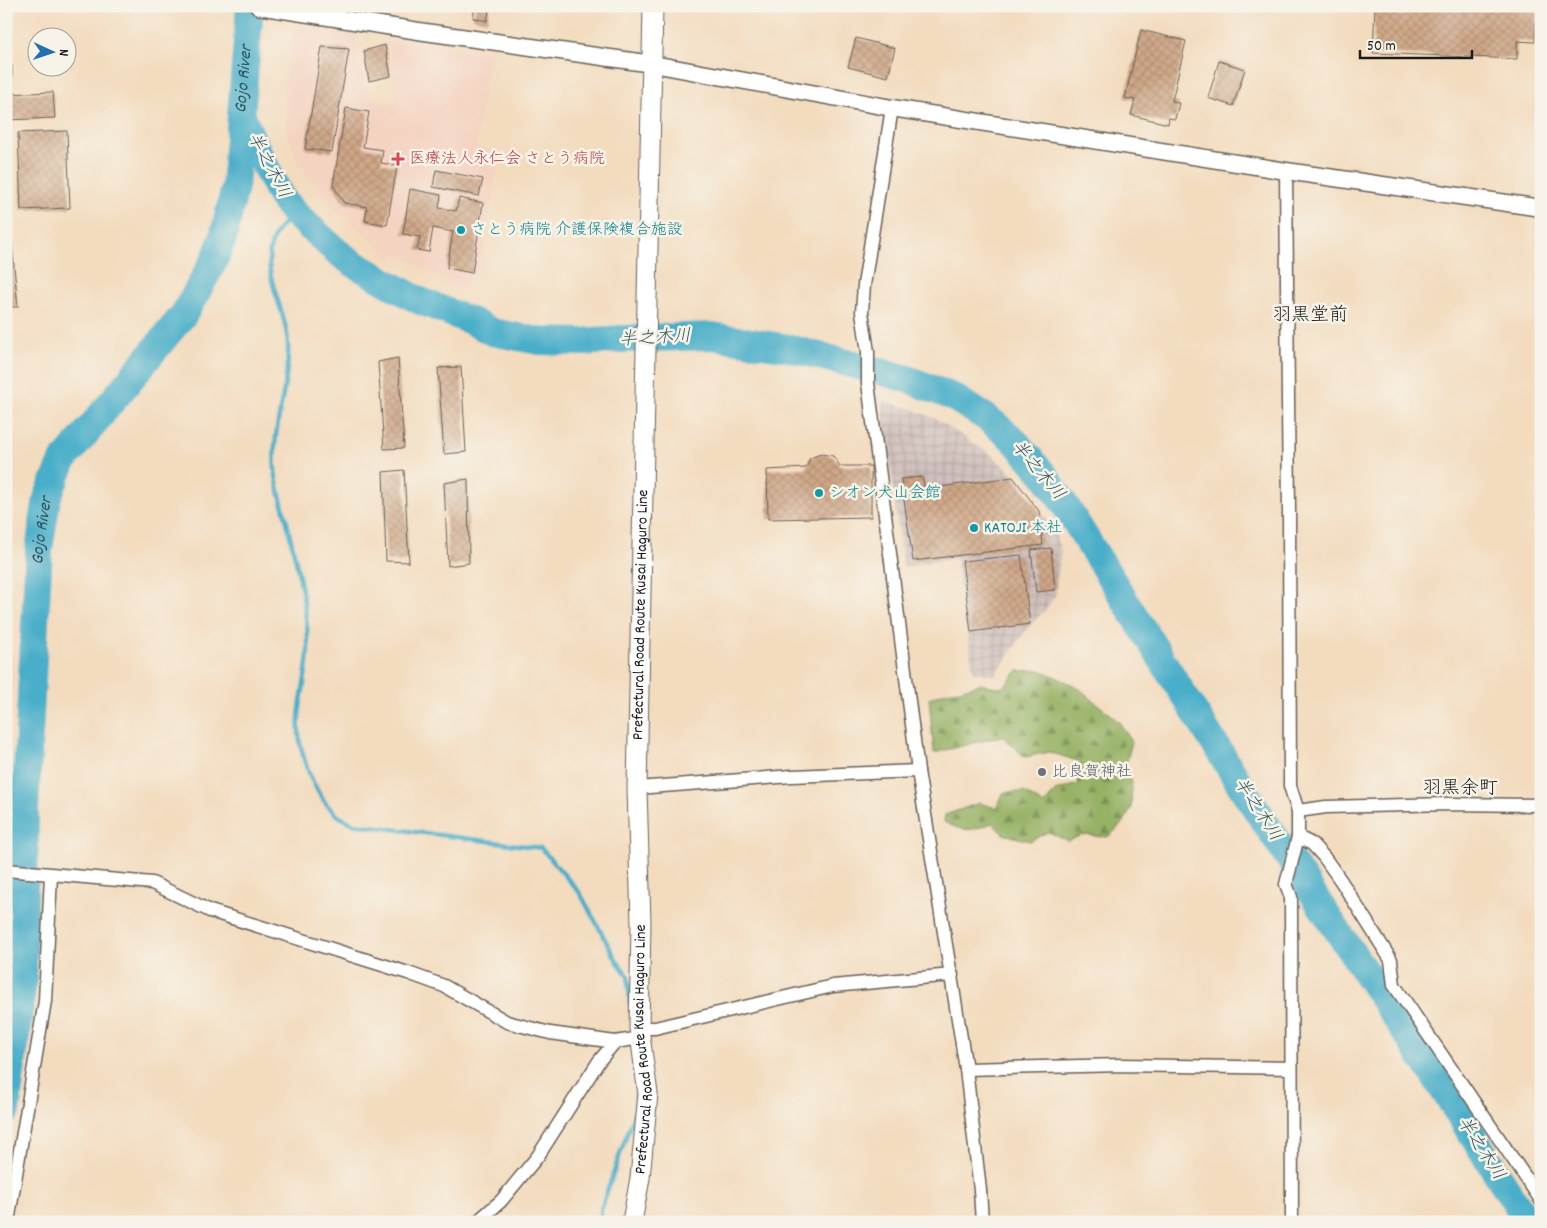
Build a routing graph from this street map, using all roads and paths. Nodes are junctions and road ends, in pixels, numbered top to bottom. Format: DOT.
graph roads {
  1 [pos="258,6"];
  2 [pos="654,6"];
  3 [pos="652,64"];
  4 [pos="892,108"];
  5 [pos="1286,171"];
  6 [pos="1541,208"];
  7 [pos="918,771"];
  8 [pos="637,788"];
  9 [pos="1541,805"];
  10 [pos="1298,811"];
  11 [pos="1298,837"];
  12 [pos="7,870"];
  13 [pos="45,874"];
  14 [pos="952,975"];
  15 [pos="640,1033"];
  16 [pos="615,1042"];
  17 [pos="1291,1068"];
  18 [pos="966,1069"];
  19 [pos="1541,1200"];
  20 [pos="8,1222"];
  21 [pos="477,1222"];
  22 [pos="632,1222"];
  23 [pos="982,1222"];
  24 [pos="1292,1222"];
  1 -- 3 [label="street"];
  2 -- 3 [label="main road, Prefectural Road Route Kusai Haguro Line"];
  3 -- 4 [label="street"];
  3 -- 8 [label="main road, Prefectural Road Route Kusai Haguro Line"];
  4 -- 5 [label="street"];
  4 -- 7 [label="street"];
  5 -- 6 [label="street"];
  5 -- 10 [label="street"];
  7 -- 8 [label="street"];
  7 -- 14 [label="street"];
  8 -- 15 [label="main road, Prefectural Road Route Kusai Haguro Line"];
  9 -- 10 [label="street"];
  10 -- 11 [label="street"];
  11 -- 17 [label="street"];
  11 -- 19 [label="street"];
  12 -- 13 [label="street"];
  13 -- 16 [label="street"];
  13 -- 20 [label="street"];
  14 -- 15 [label="street"];
  14 -- 18 [label="street"];
  15 -- 16 [label="street"];
  15 -- 22 [label="main road, Prefectural Road Route Kusai Haguro Line"];
  16 -- 21 [label="street"];
  17 -- 18 [label="street"];
  17 -- 24 [label="street"];
  18 -- 23 [label="street"];
}
